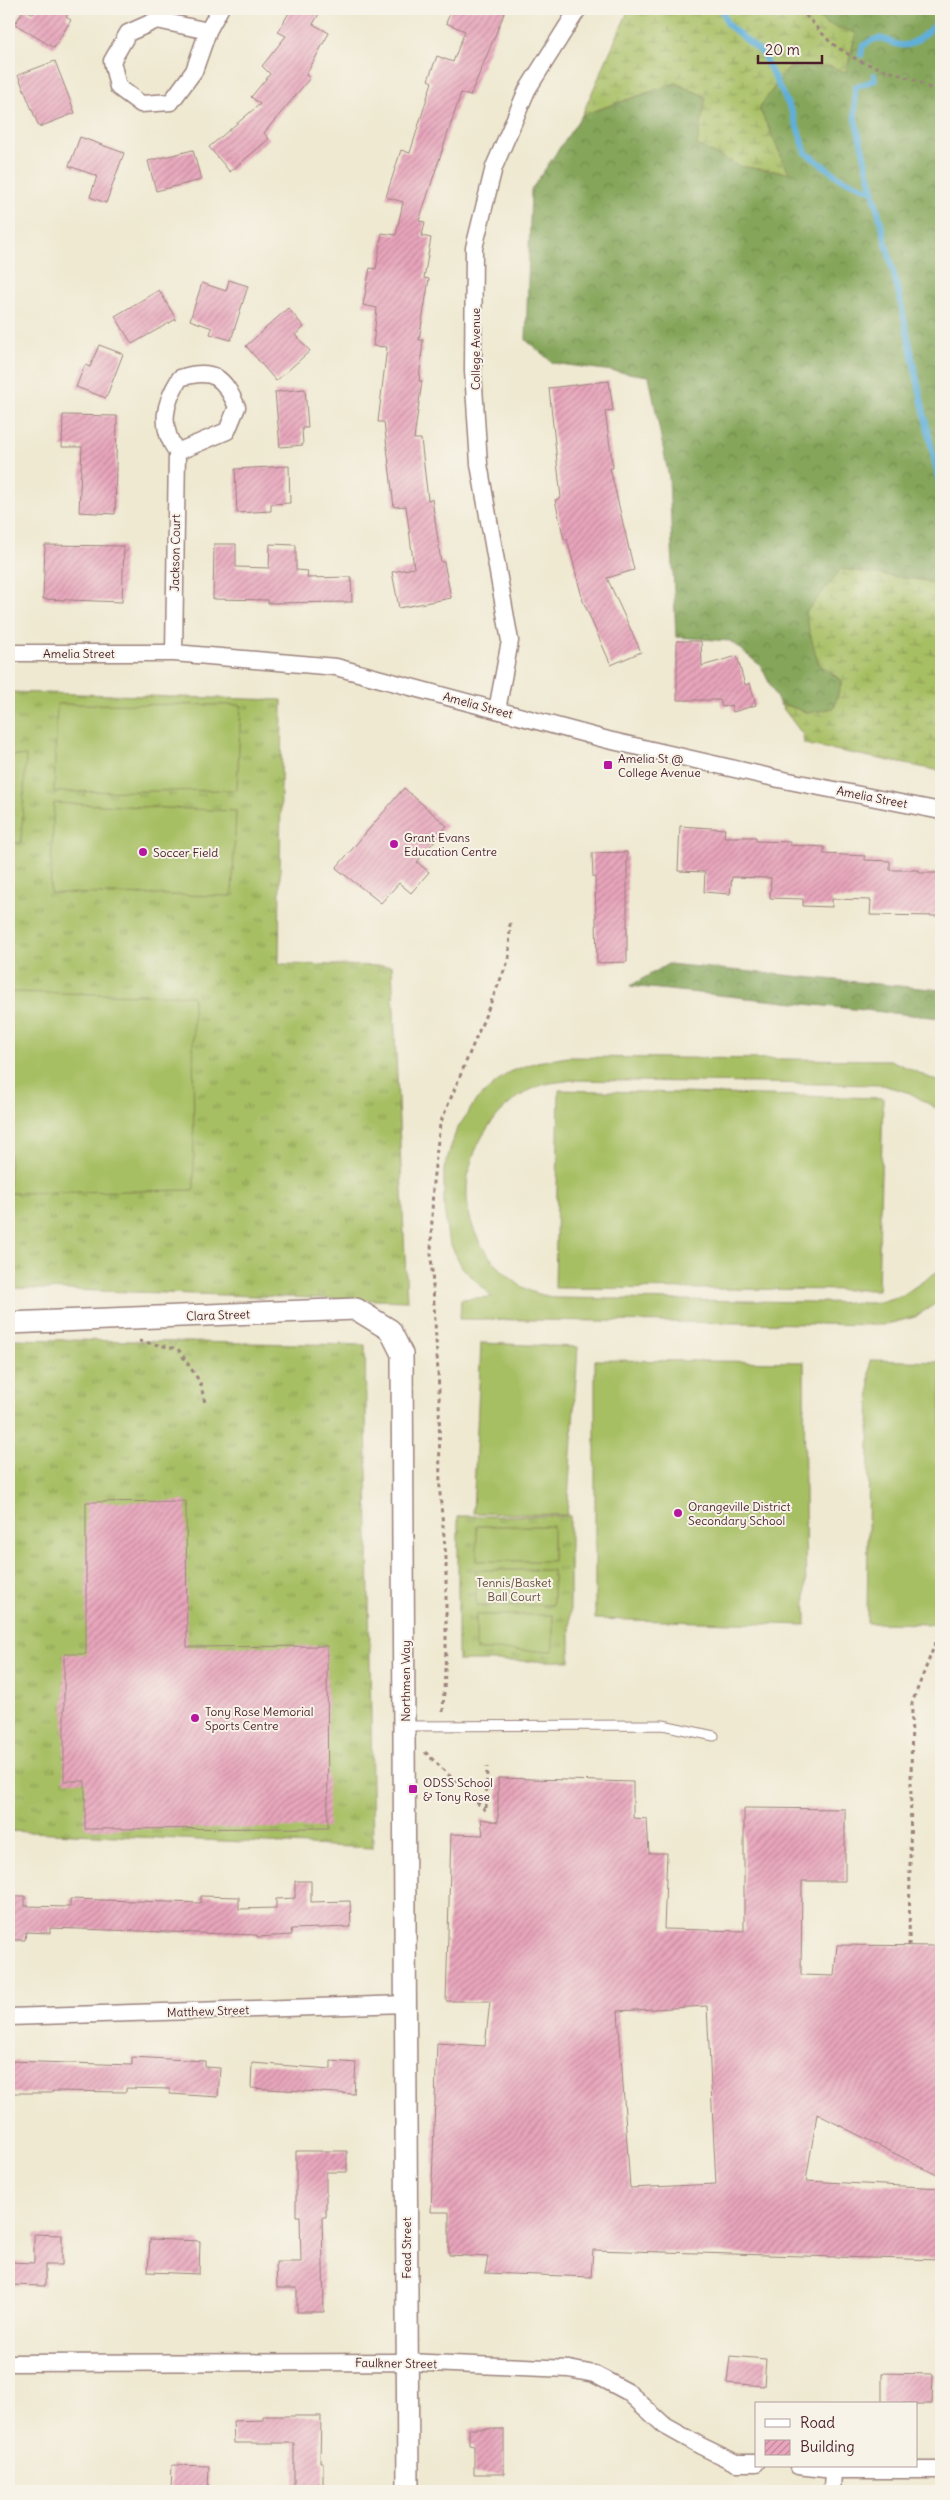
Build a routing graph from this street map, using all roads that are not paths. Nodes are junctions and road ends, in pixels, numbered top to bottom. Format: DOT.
graph roads {
  1 [pos="220,9"];
  2 [pos="578,9"];
  3 [pos="208,31"];
  4 [pos="177,452"];
  5 [pos="9,653"];
  6 [pos="174,653"];
  7 [pos="497,710"];
  8 [pos="941,811"];
  9 [pos="9,1323"];
  10 [pos="402,1358"];
  11 [pos="405,1729"];
  12 [pos="714,1736"];
  13 [pos="406,2004"];
  14 [pos="9,2017"];
  15 [pos="406,2362"];
  16 [pos="9,2363"];
  17 [pos="755,2463"];
  18 [pos="816,2468"];
  19 [pos="833,2470"];
  20 [pos="941,2470"];
  21 [pos="408,2491"];
  22 [pos="832,2491"];
  1 -- 3 [label="street"];
  2 -- 7 [label="street, College Avenue"];
  3 -- 3 [label="street"];
  4 -- 4 [label="street, Jackson Court"];
  4 -- 6 [label="street, Jackson Court"];
  5 -- 6 [label="street, Amelia Street"];
  6 -- 7 [label="street, Amelia Street"];
  7 -- 8 [label="street, Amelia Street"];
  9 -- 10 [label="street, Clara Street"];
  10 -- 11 [label="street, Northmen Way"];
  11 -- 12 [label="lane"];
  11 -- 13 [label="street, Northmen Way"];
  13 -- 14 [label="street, Matthew Street"];
  13 -- 15 [label="street, Fead Street"];
  15 -- 16 [label="street, Faulkner Street"];
  15 -- 17 [label="street, Faulkner Street"];
  15 -- 21 [label="street, Fead Street"];
  18 -- 19 [label="street"];
  19 -- 20 [label="street"];
  19 -- 22 [label="street"];
}
